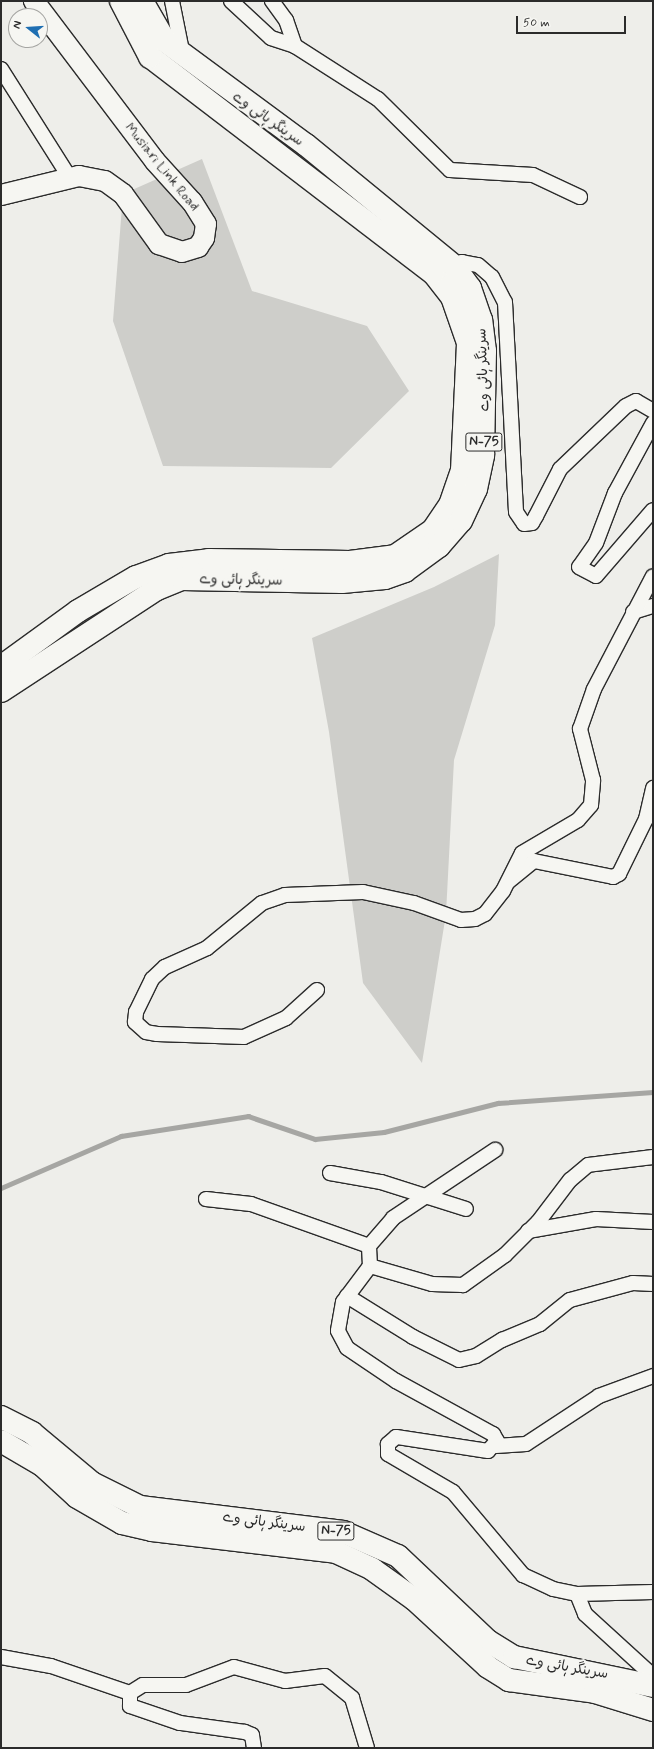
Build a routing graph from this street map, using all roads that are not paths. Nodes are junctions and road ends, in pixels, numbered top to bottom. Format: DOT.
graph roads {
  1 [pos="34,1"];
  2 [pos="121,1"];
  3 [pos="142,1"];
  4 [pos="172,1"];
  5 [pos="231,1"];
  6 [pos="272,1"];
  7 [pos="295,46"];
  8 [pos="183,56"];
  9 [pos="1,69"];
  10 [pos="70,178"];
  11 [pos="1,195"];
  12 [pos="580,197"];
  13 [pos="454,266"];
  14 [pos="653,411"];
  15 [pos="653,422"];
  16 [pos="653,510"];
  17 [pos="653,576"];
  18 [pos="653,606"];
  19 [pos="633,612"];
  20 [pos="1,667"];
  21 [pos="1,691"];
  22 [pos="653,788"];
  23 [pos="505,886"];
  24 [pos="317,990"];
  25 [pos="495,1150"];
  26 [pos="653,1157"];
  27 [pos="330,1173"];
  28 [pos="427,1194"];
  29 [pos="206,1199"];
  30 [pos="466,1209"];
  31 [pos="653,1222"];
  32 [pos="528,1231"];
  33 [pos="369,1246"];
  34 [pos="370,1266"];
  35 [pos="653,1284"];
  36 [pos="347,1296"];
  37 [pos="653,1376"];
  38 [pos="1,1417"];
  39 [pos="1,1441"];
  40 [pos="496,1446"];
  41 [pos="653,1592"];
  42 [pos="577,1594"];
  43 [pos="1,1657"];
  44 [pos="653,1676"];
  45 [pos="653,1686"];
  46 [pos="130,1693"];
  47 [pos="653,1710"];
  48 [pos="254,1748"];
  49 [pos="367,1748"];
  1 -- 10 [label="main road, Musiari Link Road"];
  2 -- 20 [label="highway, سرینگر ہائی وے / N-75"];
  3 -- 8 [label="highway, سرینگر ہائی وے / N-75"];
  4 -- 8 [label="street"];
  5 -- 7 [label="street"];
  6 -- 7 [label="street"];
  7 -- 12 [label="street"];
  8 -- 13 [label="highway, سرینگر ہائی وے / N-75"];
  9 -- 10 [label="street"];
  10 -- 11 [label="main road, Musiari Link Road"];
  13 -- 14 [label="street"];
  13 -- 21 [label="highway, سرینگر ہائی وے / N-75"];
  15 -- 16 [label="street"];
  17 -- 19 [label="street"];
  18 -- 19 [label="street"];
  19 -- 23 [label="street"];
  22 -- 23 [label="street"];
  23 -- 24 [label="street"];
  25 -- 28 [label="street"];
  26 -- 32 [label="street"];
  27 -- 28 [label="street"];
  28 -- 30 [label="street"];
  28 -- 33 [label="street"];
  29 -- 33 [label="street"];
  31 -- 32 [label="street"];
  32 -- 34 [label="street"];
  33 -- 34 [label="street"];
  34 -- 36 [label="street"];
  35 -- 36 [label="street"];
  36 -- 40 [label="street"];
  37 -- 40 [label="street"];
  38 -- 45 [label="highway, سرینگر ہائی وے / N-75"];
  39 -- 47 [label="highway, سرینگر ہائی وے / N-75"];
  40 -- 42 [label="street"];
  41 -- 42 [label="street"];
  42 -- 44 [label="street"];
  43 -- 46 [label="street"];
  46 -- 48 [label="street"];
  46 -- 49 [label="street"];
}
